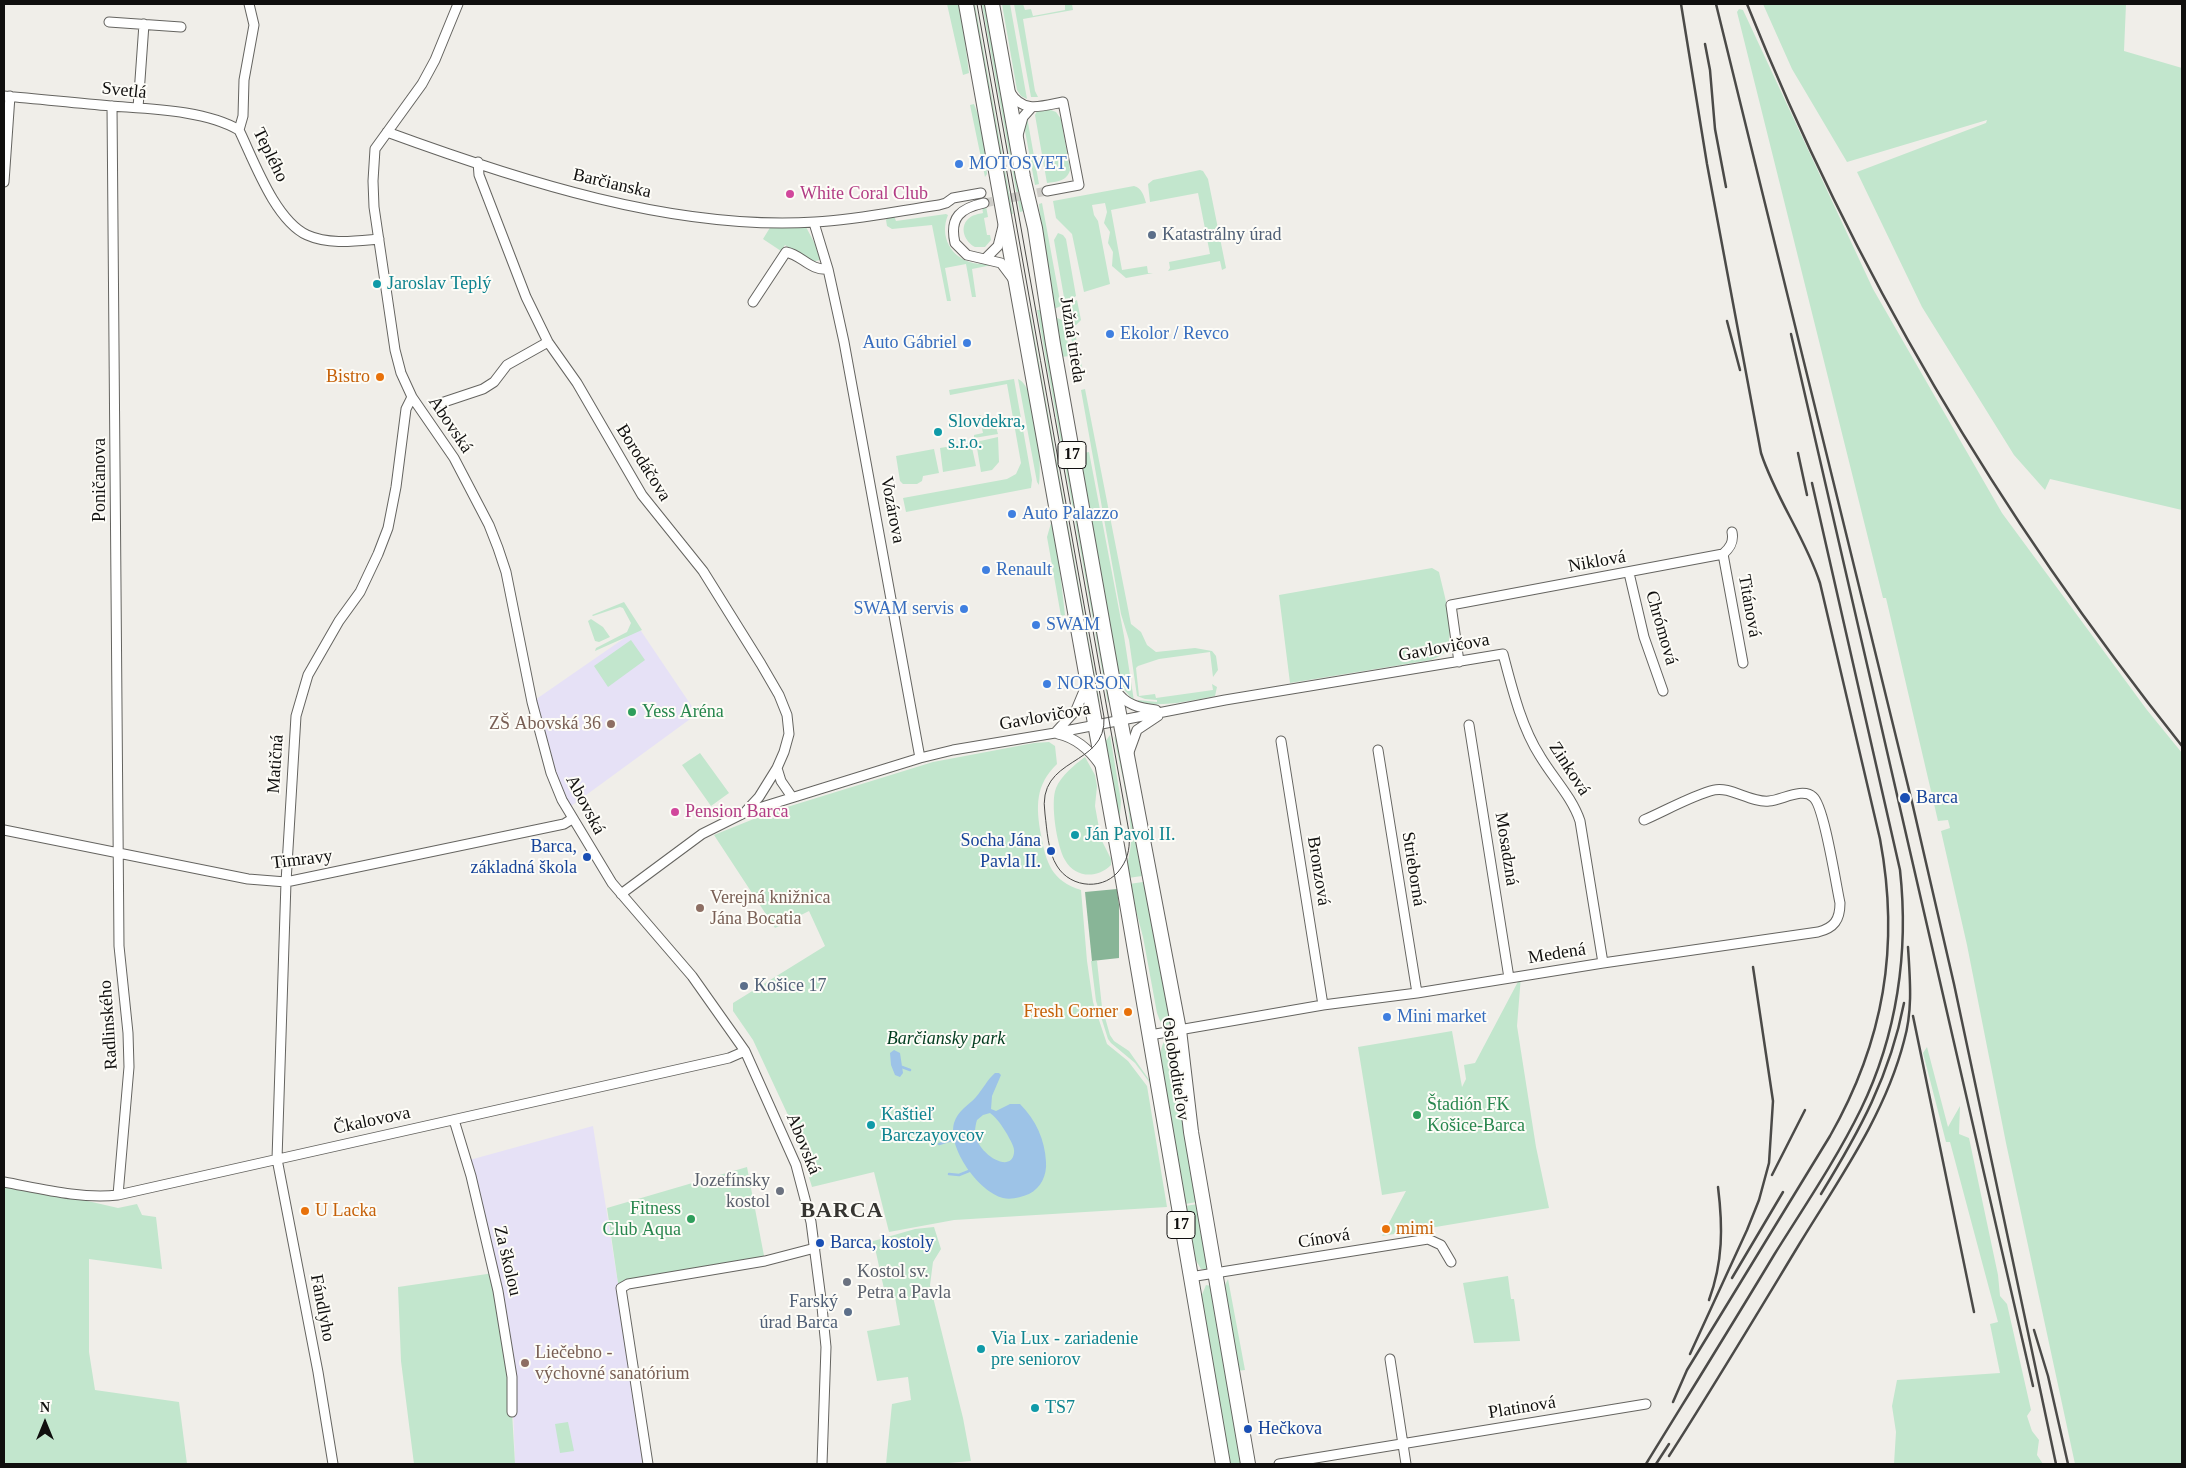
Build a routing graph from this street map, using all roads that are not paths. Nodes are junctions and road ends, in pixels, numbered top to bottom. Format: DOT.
graph roads {
  1 [pos="249,4"];
  2 [pos="458,4"];
  3 [pos="966,4"];
  4 [pos="992,4"];
  5 [pos="109,22"];
  6 [pos="144,24"];
  7 [pos="181,27"];
  8 [pos="1006,83"];
  9 [pos="7,96"];
  10 [pos="112,106"];
  11 [pos="138,108"];
  12 [pos="1031,108"];
  13 [pos="239,130"];
  14 [pos="387,132"];
  15 [pos="1017,145"];
  16 [pos="478,162"];
  17 [pos="4,182"];
  18 [pos="1047,191"];
  19 [pos="981,193"];
  20 [pos="984,203"];
  21 [pos="1004,220"];
  22 [pos="814,223"];
  23 [pos="379,239"];
  24 [pos="986,258"];
  25 [pos="828,268"];
  26 [pos="1015,281"];
  27 [pos="753,302"];
  28 [pos="548,342"];
  29 [pos="412,398"];
  30 [pos="441,403"];
  31 [pos="1732,532"];
  32 [pos="1723,554"];
  33 [pos="1629,573"];
  34 [pos="1503,654"];
  35 [pos="1459,662"];
  36 [pos="1743,663"];
  37 [pos="1088,681"];
  38 [pos="1113,682"];
  39 [pos="1663,691"];
  40 [pos="1166,711"];
  41 [pos="1121,720"];
  42 [pos="1095,725"];
  43 [pos="1469,725"];
  44 [pos="1055,733"];
  45 [pos="1281,741"];
  46 [pos="1378,750"];
  47 [pos="1128,755"];
  48 [pos="920,758"];
  49 [pos="777,768"];
  50 [pos="1103,768"];
  51 [pos="792,797"];
  52 [pos="746,812"];
  53 [pos="572,819"];
  54 [pos="1644,820"];
  55 [pos="4,830"];
  56 [pos="118,853"];
  57 [pos="286,882"];
  58 [pos="620,894"];
  59 [pos="1603,963"];
  60 [pos="1509,978"];
  61 [pos="1417,993"];
  62 [pos="1323,1005"];
  63 [pos="1179,1030"];
  64 [pos="1150,1035"];
  65 [pos="745,1051"];
  66 [pos="454,1120"];
  67 [pos="277,1158"];
  68 [pos="4,1182"];
  69 [pos="118,1195"];
  70 [pos="815,1248"];
  71 [pos="1451,1262"];
  72 [pos="1215,1273"];
  73 [pos="1190,1277"];
  74 [pos="1390,1359"];
  75 [pos="1646,1404"];
  76 [pos="512,1412"];
  77 [pos="1403,1444"];
  78 [pos="333,1464"];
  79 [pos="648,1464"];
  80 [pos="822,1464"];
  81 [pos="1223,1464"];
  82 [pos="1248,1464"];
  83 [pos="1279,1464"];
  84 [pos="1406,1464"];
  1 -- 13 [label="street, Teplého"];
  2 -- 14 [label="street"];
  3 -- 21 [label="main road, 17"];
  4 -- 8 [label="main road, Južná trieda / 17"];
  5 -- 6 [label="street"];
  6 -- 7 [label="street"];
  6 -- 11 [label="street"];
  8 -- 12 [label="street"];
  8 -- 15 [label="main road, Južná trieda / 17"];
  9 -- 10 [label="street, Svetlá"];
  9 -- 17 [label="street"];
  10 -- 11 [label="street, Svetlá"];
  10 -- 56 [label="street, Poničanova"];
  11 -- 13 [label="street, Svetlá"];
  12 -- 15 [label="street"];
  12 -- 18 [label="street"];
  13 -- 23 [label="street, Teplého"];
  14 -- 16 [label="street, Barčianska"];
  14 -- 23 [label="street, Abovská"];
  15 -- 38 [label="main road, Južná trieda / 17"];
  16 -- 22 [label="street, Barčianska"];
  16 -- 28 [label="street, Borodáčova"];
  19 -- 22 [label="street, Barčianska"];
  20 -- 24 [label="street"];
  21 -- 24 [label="street"];
  21 -- 26 [label="main road, 17"];
  22 -- 25 [label="street, Vozárova"];
  23 -- 29 [label="street, Abovská"];
  24 -- 26 [label="street"];
  25 -- 27 [label="street"];
  25 -- 48 [label="street, Vozárova"];
  26 -- 37 [label="main road, 17"];
  28 -- 30 [label="street"];
  28 -- 49 [label="street, Borodáčova"];
  29 -- 53 [label="street, Abovská"];
  29 -- 57 [label="street, Matičná"];
  31 -- 32 [label="street"];
  32 -- 33 [label="street, Niklová"];
  32 -- 36 [label="street, Titánová"];
  33 -- 35 [label="street, Niklová"];
  33 -- 39 [label="street, Chrómová"];
  34 -- 35 [label="street, Gavlovičova"];
  34 -- 59 [label="street, Zinková"];
  35 -- 40 [label="street, Gavlovičova"];
  37 -- 42 [label="main road, Osloboditeľov / 17"];
  37 -- 44 [label="street"];
  38 -- 40 [label="street"];
  38 -- 41 [label="main road, Osloboditeľov / 17"];
  40 -- 41 [label="street, Gavlovičova"];
  40 -- 47 [label="street"];
  41 -- 42 [label="street, Gavlovičova"];
  41 -- 47 [label="main road, Osloboditeľov / 17"];
  42 -- 44 [label="street, Gavlovičova"];
  42 -- 50 [label="main road, Osloboditeľov / 17"];
  43 -- 60 [label="street, Mosadzná"];
  44 -- 48 [label="street, Gavlovičova"];
  44 -- 50 [label="street"];
  45 -- 62 [label="street, Bronzová"];
  46 -- 61 [label="street, Strieborná"];
  47 -- 63 [label="main road, Osloboditeľov / 17"];
  48 -- 51 [label="street, Gavlovičova"];
  49 -- 51 [label="street"];
  49 -- 52 [label="street, Borodáčova"];
  50 -- 64 [label="main road, Osloboditeľov / 17"];
  51 -- 52 [label="street, Gavlovičova"];
  52 -- 58 [label="street, Gavlovičova"];
  53 -- 57 [label="street, Timravy"];
  53 -- 58 [label="street, Abovská"];
  54 -- 59 [label="street, Medená"];
  55 -- 56 [label="street, Timravy"];
  56 -- 57 [label="street, Timravy"];
  56 -- 69 [label="street, Radlinského"];
  57 -- 67 [label="street, Matičná"];
  58 -- 65 [label="street, Abovská"];
  59 -- 60 [label="street, Medená"];
  60 -- 61 [label="street, Medená"];
  61 -- 62 [label="street, Medená"];
  62 -- 63 [label="street, Medená"];
  63 -- 64 [label="street, Medená"];
  63 -- 72 [label="main road, Osloboditeľov / 17"];
  64 -- 73 [label="main road, Osloboditeľov / 17"];
  65 -- 66 [label="street, Čkalovova"];
  65 -- 70 [label="street, Abovská"];
  66 -- 67 [label="street, Čkalovova"];
  66 -- 76 [label="street, Za školou"];
  67 -- 69 [label="street, Čkalovova"];
  67 -- 78 [label="street, Fándlyho"];
  68 -- 69 [label="street, Čkalovova"];
  70 -- 79 [label="street"];
  70 -- 80 [label="street, Abovská"];
  71 -- 72 [label="street, Cínová"];
  72 -- 73 [label="street, Cínová"];
  72 -- 82 [label="main road, Osloboditeľov / 17"];
  73 -- 81 [label="main road, Osloboditeľov / 17"];
  74 -- 77 [label="street"];
  75 -- 77 [label="street, Platinová"];
  77 -- 83 [label="street, Platinová"];
  77 -- 84 [label="street"];
}
